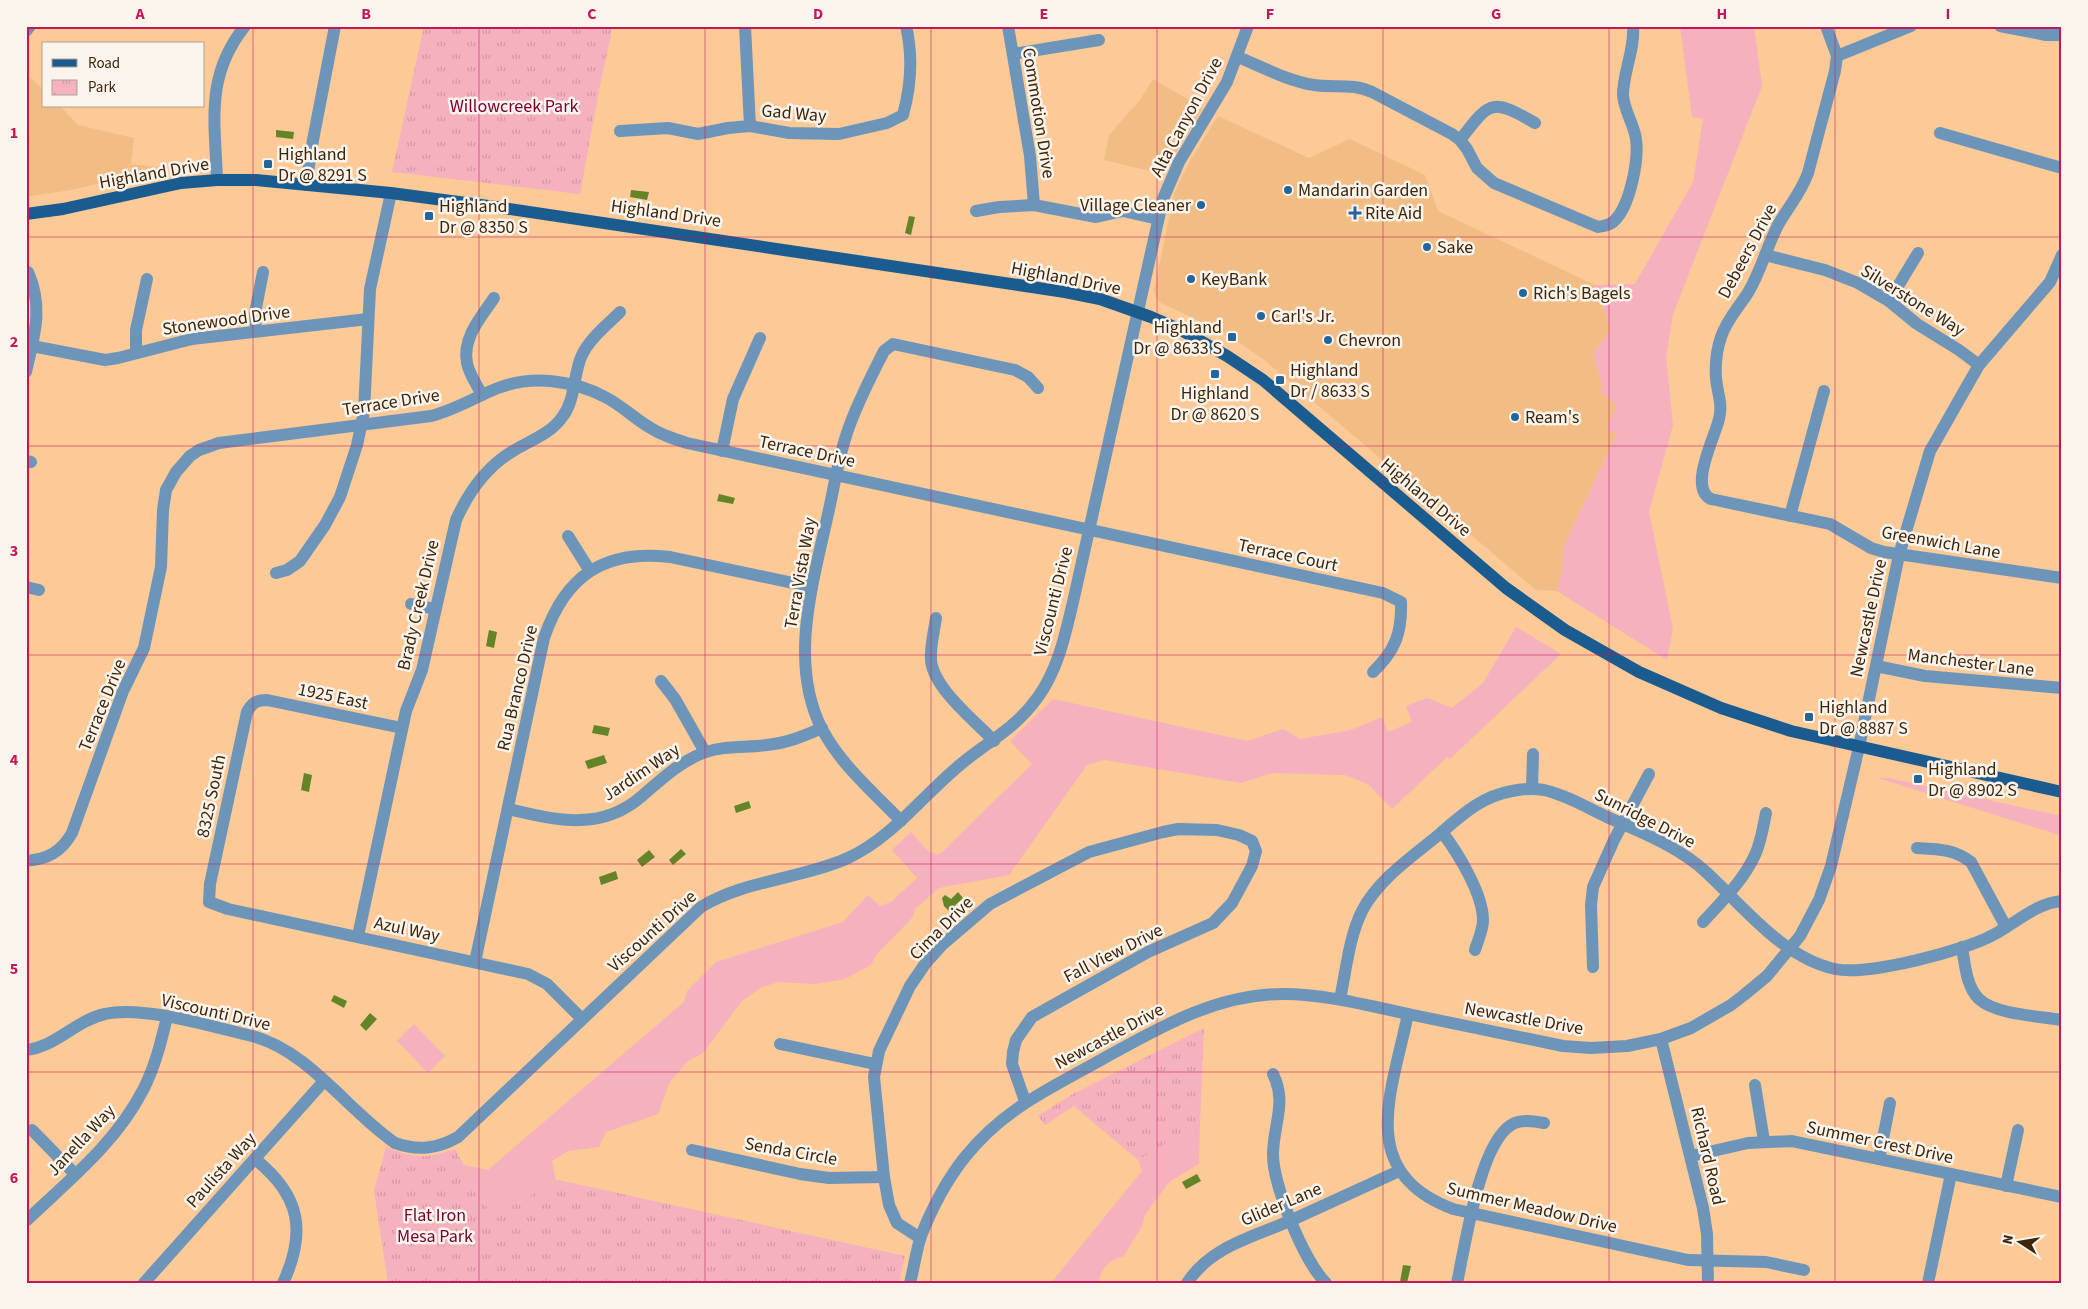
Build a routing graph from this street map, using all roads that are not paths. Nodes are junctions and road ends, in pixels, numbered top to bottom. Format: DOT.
graph roads {
  1 [pos="30,26"];
  2 [pos="245,26"];
  3 [pos="335,26"];
  4 [pos="745,26"];
  5 [pos="906,26"];
  6 [pos="1008,26"];
  7 [pos="1248,26"];
  8 [pos="1634,26"];
  9 [pos="1826,26"];
  10 [pos="1911,26"];
  11 [pos="2000,26"];
  12 [pos="26,31"];
  13 [pos="2062,35"];
  14 [pos="1099,40"];
  15 [pos="1013,54"];
  16 [pos="1837,56"];
  17 [pos="1238,57"];
  18 [pos="1535,123"];
  19 [pos="750,126"];
  20 [pos="620,132"];
  21 [pos="1940,133"];
  22 [pos="1460,140"];
  23 [pos="2062,168"];
  24 [pos="217,180"];
  25 [pos="306,185"];
  26 [pos="391,193"];
  27 [pos="1034,205"];
  28 [pos="976,211"];
  29 [pos="26,214"];
  30 [pos="1158,219"];
  31 [pos="1918,253"];
  32 [pos="1765,255"];
  33 [pos="2062,255"];
  34 [pos="28,272"];
  35 [pos="263,272"];
  36 [pos="147,279"];
  37 [pos="494,298"];
  38 [pos="1889,301"];
  39 [pos="620,312"];
  40 [pos="1137,312"];
  41 [pos="368,319"];
  42 [pos="256,332"];
  43 [pos="760,338"];
  44 [pos="32,346"];
  45 [pos="136,353"];
  46 [pos="1979,366"];
  47 [pos="26,372"];
  48 [pos="574,385"];
  49 [pos="1038,388"];
  50 [pos="1824,391"];
  51 [pos="482,395"];
  52 [pos="362,425"];
  53 [pos="722,451"];
  54 [pos="837,475"];
  55 [pos="1705,495"];
  56 [pos="1790,516"];
  57 [pos="1089,528"];
  58 [pos="568,536"];
  59 [pos="1899,555"];
  60 [pos="590,571"];
  61 [pos="276,573"];
  62 [pos="2062,578"];
  63 [pos="812,587"];
  64 [pos="411,604"];
  65 [pos="435,609"];
  66 [pos="936,618"];
  67 [pos="1876,666"];
  68 [pos="1372,672"];
  69 [pos="661,681"];
  70 [pos="2062,688"];
  71 [pos="256,701"];
  72 [pos="402,728"];
  73 [pos="822,728"];
  74 [pos="994,741"];
  75 [pos="1858,747"];
  76 [pos="705,752"];
  77 [pos="1533,754"];
  78 [pos="1649,774"];
  79 [pos="1532,789"];
  80 [pos="2062,792"];
  81 [pos="508,809"];
  82 [pos="1766,813"];
  83 [pos="900,821"];
  84 [pos="1623,824"];
  85 [pos="1442,832"];
  86 [pos="1256,846"];
  87 [pos="1917,848"];
  88 [pos="26,861"];
  89 [pos="1729,894"];
  90 [pos="2062,901"];
  91 [pos="209,902"];
  92 [pos="1703,922"];
  93 [pos="2006,927"];
  94 [pos="358,936"];
  95 [pos="1962,948"];
  96 [pos="1475,950"];
  97 [pos="1791,950"];
  98 [pos="475,962"];
  99 [pos="1593,967"];
  100 [pos="1340,999"];
  101 [pos="1408,1014"];
  102 [pos="167,1017"];
  103 [pos="582,1019"];
  104 [pos="2062,1020"];
  105 [pos="1661,1039"];
  106 [pos="780,1044"];
  107 [pos="26,1050"];
  108 [pos="875,1064"];
  109 [pos="1273,1074"];
  110 [pos="324,1081"];
  111 [pos="1755,1085"];
  112 [pos="1026,1101"];
  113 [pos="1890,1103"];
  114 [pos="1544,1123"];
  115 [pos="32,1130"];
  116 [pos="2018,1130"];
  117 [pos="1764,1141"];
  118 [pos="692,1150"];
  119 [pos="1691,1156"];
  120 [pos="255,1159"];
  121 [pos="1879,1159"];
  122 [pos="1399,1171"];
  123 [pos="75,1174"];
  124 [pos="1951,1174"];
  125 [pos="884,1177"];
  126 [pos="2006,1186"];
  127 [pos="2062,1197"];
  128 [pos="1472,1214"];
  129 [pos="1291,1220"];
  130 [pos="26,1222"];
  131 [pos="920,1238"];
  132 [pos="1709,1261"];
  133 [pos="1804,1270"];
  134 [pos="144,1283"];
  135 [pos="283,1283"];
  136 [pos="910,1283"];
  137 [pos="1187,1283"];
  138 [pos="1326,1283"];
  139 [pos="1457,1283"];
  140 [pos="1708,1283"];
  141 [pos="1928,1283"];
  1 -- 12 [label="street"];
  2 -- 24 [label="street"];
  3 -- 25 [label="street"];
  4 -- 19 [label="street"];
  5 -- 19 [label="street, Gad Way"];
  6 -- 15 [label="street, Commotion Drive"];
  7 -- 17 [label="street, Alta Canyon Drive"];
  8 -- 22 [label="street"];
  9 -- 16 [label="street, Debeers Drive"];
  10 -- 16 [label="street"];
  11 -- 13 [label="street"];
  14 -- 15 [label="street"];
  15 -- 27 [label="street, Commotion Drive"];
  16 -- 32 [label="street, Debeers Drive"];
  17 -- 22 [label="street"];
  17 -- 30 [label="street, Alta Canyon Drive"];
  18 -- 22 [label="street"];
  19 -- 20 [label="street, Gad Way"];
  21 -- 23 [label="street"];
  24 -- 25 [label="main road, Highland Drive"];
  24 -- 29 [label="main road, Highland Drive"];
  25 -- 26 [label="main road, Highland Drive"];
  26 -- 40 [label="main road, Highland Drive"];
  26 -- 41 [label="street"];
  27 -- 28 [label="street"];
  27 -- 30 [label="street"];
  30 -- 40 [label="street, Alta Canyon Drive"];
  31 -- 38 [label="street"];
  32 -- 38 [label="street, Silverstone Way"];
  32 -- 55 [label="street, Debeers Drive"];
  33 -- 46 [label="street, Newcastle Drive"];
  34 -- 44 [label="street"];
  35 -- 42 [label="street"];
  36 -- 45 [label="street"];
  37 -- 51 [label="street"];
  38 -- 46 [label="street, Silverstone Way"];
  39 -- 48 [label="street, Brady Creek Drive"];
  40 -- 57 [label="street, Viscounti Drive"];
  40 -- 75 [label="main road, Highland Drive"];
  41 -- 42 [label="street, Stonewood Drive"];
  41 -- 52 [label="street"];
  42 -- 45 [label="street, Stonewood Drive"];
  43 -- 53 [label="street"];
  44 -- 45 [label="street, Stonewood Drive"];
  44 -- 47 [label="street"];
  46 -- 59 [label="street, Newcastle Drive"];
  48 -- 51 [label="street, Terrace Drive"];
  48 -- 53 [label="street, Terrace Drive"];
  48 -- 65 [label="street, Brady Creek Drive"];
  49 -- 54 [label="street, Terra Vista Way"];
  50 -- 56 [label="street"];
  51 -- 52 [label="street, Terrace Drive"];
  52 -- 61 [label="street"];
  52 -- 88 [label="street, Terrace Drive"];
  53 -- 54 [label="street, Terrace Drive"];
  54 -- 57 [label="street, Terrace Drive"];
  54 -- 63 [label="street, Terra Vista Way"];
  55 -- 56 [label="street, Greenwich Lane"];
  56 -- 59 [label="street, Greenwich Lane"];
  57 -- 68 [label="street, Terrace Court"];
  57 -- 74 [label="street, Viscounti Drive"];
  58 -- 60 [label="street"];
  59 -- 62 [label="street, Greenwich Lane"];
  59 -- 67 [label="street, Newcastle Drive"];
  60 -- 63 [label="street, Rua Branco Drive"];
  60 -- 81 [label="street, Rua Branco Drive"];
  63 -- 73 [label="street, Terra Vista Way"];
  64 -- 65 [label="street"];
  65 -- 72 [label="street, Brady Creek Drive"];
  66 -- 74 [label="street"];
  67 -- 70 [label="street, Manchester Lane"];
  67 -- 75 [label="street, Newcastle Drive"];
  69 -- 76 [label="street"];
  71 -- 72 [label="street, 1925 East"];
  71 -- 91 [label="street, 8325 South"];
  72 -- 94 [label="street, Brady Creek Drive"];
  73 -- 76 [label="street, Jardim Way"];
  73 -- 83 [label="street, Terra Vista Way"];
  74 -- 83 [label="street, Viscounti Drive"];
  75 -- 80 [label="main road, Highland Drive"];
  75 -- 97 [label="street, Newcastle Drive"];
  76 -- 81 [label="street, Jardim Way"];
  77 -- 79 [label="street"];
  78 -- 84 [label="street"];
  79 -- 84 [label="street, Sunridge Drive"];
  79 -- 85 [label="street, Sunridge Drive"];
  81 -- 98 [label="street, Rua Branco Drive"];
  82 -- 89 [label="street"];
  83 -- 103 [label="street, Viscounti Drive"];
  84 -- 89 [label="street, Sunridge Drive"];
  84 -- 99 [label="street"];
  85 -- 96 [label="street"];
  85 -- 100 [label="street, Sunridge Drive"];
  86 -- 108 [label="street, Cima Drive"];
  86 -- 112 [label="street, Fall View Drive"];
  87 -- 93 [label="street"];
  89 -- 92 [label="street"];
  89 -- 97 [label="street, Sunridge Drive"];
  90 -- 93 [label="street, Sunridge Drive"];
  91 -- 94 [label="street, Azul Way"];
  93 -- 95 [label="street, Sunridge Drive"];
  94 -- 98 [label="street, Azul Way"];
  95 -- 97 [label="street, Sunridge Drive"];
  95 -- 104 [label="street"];
  97 -- 105 [label="street, Newcastle Drive"];
  98 -- 103 [label="street, Azul Way"];
  100 -- 101 [label="street, Newcastle Drive"];
  100 -- 112 [label="street, Newcastle Drive"];
  101 -- 105 [label="street, Newcastle Drive"];
  101 -- 122 [label="street, Summer Meadow Drive"];
  102 -- 107 [label="street, Viscounti Drive"];
  102 -- 110 [label="street, Viscounti Drive"];
  102 -- 123 [label="street, Janella Way"];
  103 -- 110 [label="street, Viscounti Drive"];
  105 -- 119 [label="street, Richard Road"];
  106 -- 108 [label="street"];
  108 -- 125 [label="street, Cima Drive"];
  109 -- 129 [label="street"];
  110 -- 120 [label="street, Paulista Way"];
  111 -- 117 [label="street"];
  112 -- 131 [label="street, Newcastle Drive"];
  113 -- 121 [label="street"];
  114 -- 128 [label="street"];
  115 -- 123 [label="street"];
  116 -- 126 [label="street"];
  117 -- 119 [label="street, Summer Crest Drive"];
  117 -- 121 [label="street, Summer Crest Drive"];
  118 -- 125 [label="street, Senda Circle"];
  119 -- 132 [label="street, Richard Road"];
  120 -- 134 [label="street, Paulista Way"];
  120 -- 135 [label="street"];
  121 -- 124 [label="street, Summer Crest Drive"];
  122 -- 128 [label="street, Summer Meadow Drive"];
  122 -- 129 [label="street, Glider Lane"];
  123 -- 130 [label="street, Janella Way"];
  124 -- 126 [label="street, Summer Crest Drive"];
  124 -- 141 [label="street"];
  125 -- 131 [label="street, Cima Drive"];
  126 -- 127 [label="street, Summer Crest Drive"];
  128 -- 132 [label="street, Summer Meadow Drive"];
  128 -- 139 [label="street"];
  129 -- 137 [label="street, Glider Lane"];
  129 -- 138 [label="street"];
  131 -- 136 [label="street, Newcastle Drive"];
  132 -- 133 [label="street, Summer Meadow Drive"];
  132 -- 140 [label="street, Richard Road"];
}
